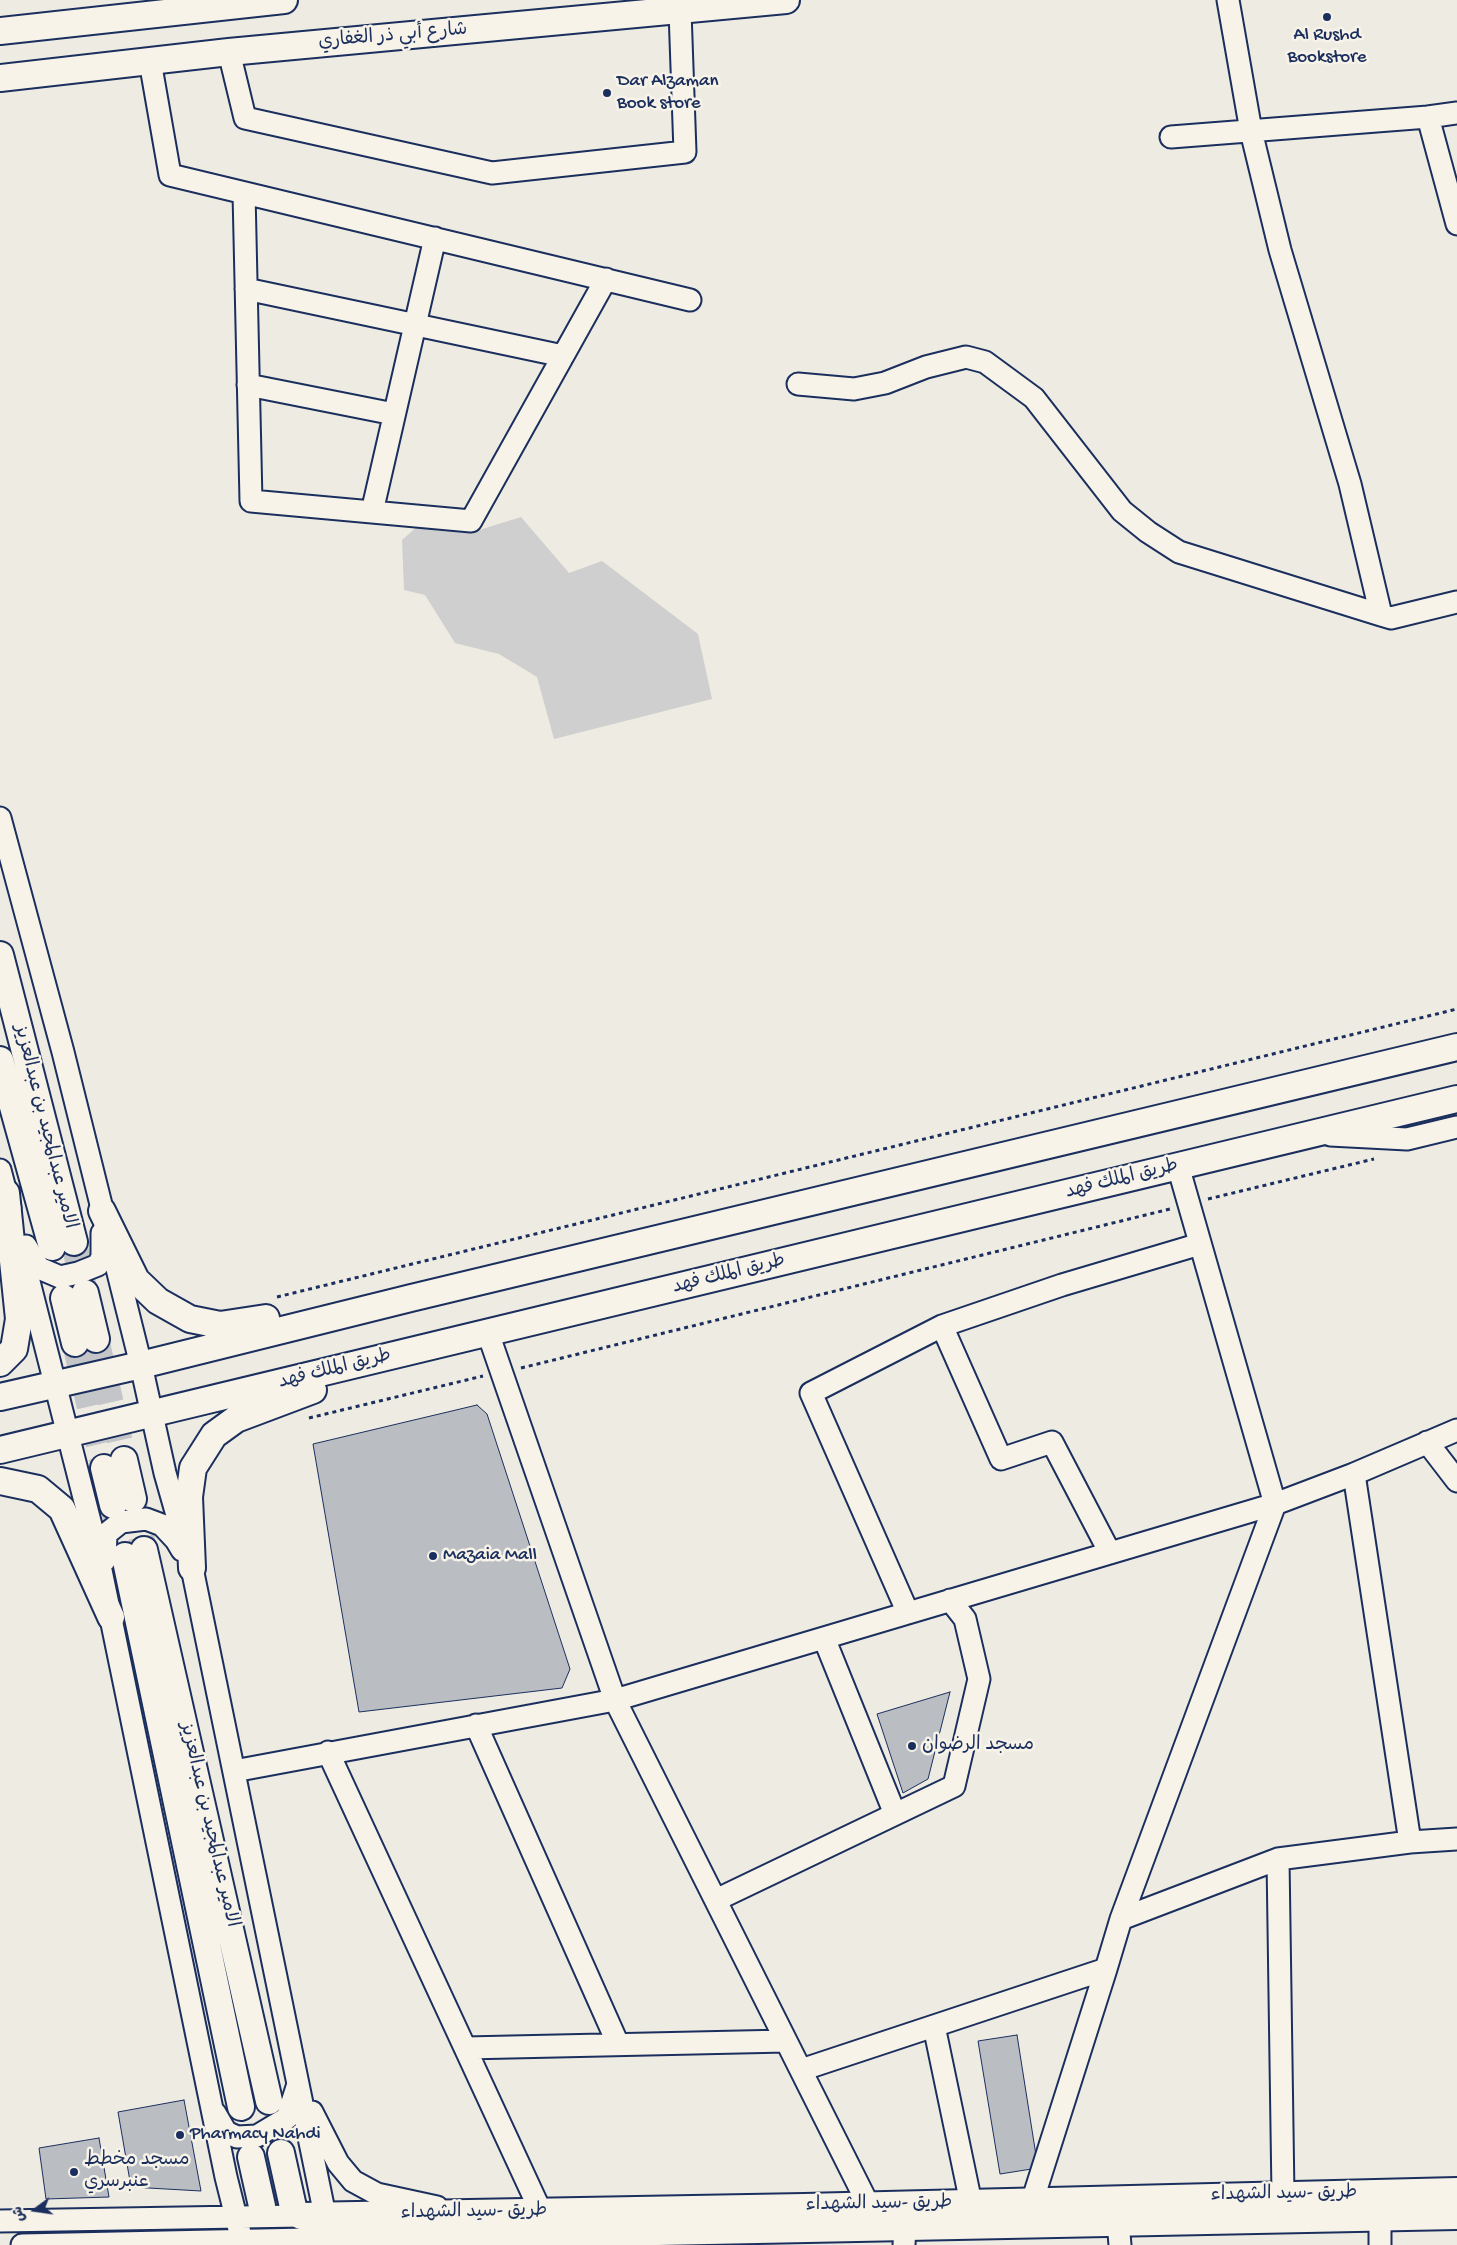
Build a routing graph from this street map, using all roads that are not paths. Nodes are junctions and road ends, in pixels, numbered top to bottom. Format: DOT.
graph roads {
  1 [pos="284,0"];
  2 [pos="786,0"];
  3 [pos="1228,0"];
  4 [pos="152,7"];
  5 [pos="680,11"];
  6 [pos="0,31"];
  7 [pos="229,52"];
  8 [pos="150,61"];
  9 [pos="0,78"];
  10 [pos="1457,113"];
  11 [pos="1428,117"];
  12 [pos="1252,131"];
  13 [pos="1171,137"];
  14 [pos="244,193"];
  15 [pos="1457,224"];
  16 [pos="435,238"];
  17 [pos="606,279"];
  18 [pos="246,288"];
  19 [pos="690,300"];
  20 [pos="414,324"];
  21 [pos="563,356"];
  22 [pos="798,384"];
  23 [pos="248,385"];
  24 [pos="394,414"];
  25 [pos="372,512"];
  26 [pos="1457,602"];
  27 [pos="1382,615"];
  28 [pos="0,818"];
  29 [pos="0,955"];
  30 [pos="1457,1047"];
  31 [pos="0,1060"];
  32 [pos="1457,1099"];
  33 [pos="1457,1126"];
  34 [pos="1310,1134"];
  35 [pos="1178,1166"];
  36 [pos="3,1182"];
  37 [pos="102,1210"];
  38 [pos="14,1225"];
  39 [pos="1200,1244"];
  40 [pos="75,1295"];
  41 [pos="411,1298"];
  42 [pos="942,1326"];
  43 [pos="488,1333"];
  44 [pos="86,1340"];
  45 [pos="419,1349"];
  46 [pos="0,1363"];
  47 [pos="141,1365"];
  48 [pos="56,1384"];
  49 [pos="0,1397"];
  50 [pos="151,1414"];
  51 [pos="1457,1430"];
  52 [pos="68,1434"];
  53 [pos="1427,1442"];
  54 [pos="0,1450"];
  55 [pos="114,1464"];
  56 [pos="1354,1474"];
  57 [pos="0,1481"];
  58 [pos="1457,1481"];
  59 [pos="123,1502"];
  60 [pos="1275,1504"];
  61 [pos="1110,1553"];
  62 [pos="192,1568"];
  63 [pos="950,1600"];
  64 [pos="110,1611"];
  65 [pos="908,1613"];
  66 [pos="824,1638"];
  67 [pos="615,1700"];
  68 [pos="476,1725"];
  69 [pos="328,1752"];
  70 [pos="234,1770"];
  71 [pos="895,1814"];
  72 [pos="1457,1839"];
  73 [pos="1410,1842"];
  74 [pos="1278,1858"];
  75 [pos="716,1900"];
  76 [pos="1121,1919"];
  77 [pos="1106,1969"];
  78 [pos="934,2026"];
  79 [pos="786,2041"];
  80 [pos="618,2044"];
  81 [pos="465,2048"];
  82 [pos="801,2070"];
  83 [pos="298,2084"];
  84 [pos="269,2101"];
  85 [pos="211,2106"];
  86 [pos="241,2107"];
  87 [pos="281,2153"];
  88 [pos="251,2157"];
  89 [pos="1457,2191"];
  90 [pos="1283,2195"];
  91 [pos="1032,2202"];
  92 [pos="971,2203"];
  93 [pos="262,2206"];
  94 [pos="869,2206"];
  95 [pos="541,2212"];
  96 [pos="1457,2216"];
  97 [pos="233,2217"];
  98 [pos="1380,2218"];
  99 [pos="0,2221"];
  100 [pos="464,2224"];
  101 [pos="315,2227"];
  102 [pos="1119,2233"];
  103 [pos="904,2236"];
  104 [pos="239,2242"];
  105 [pos="106,2244"];
  106 [pos="22,2245"];
  107 [pos="418,2245"];
  108 [pos="1380,2245"];
  1 -- 4 [label="main road"];
  2 -- 5 [label="main road, شارع أبي ذر الغفاري"];
  3 -- 12 [label="street"];
  4 -- 6 [label="main road"];
  5 -- 7 [label="main road, شارع أبي ذر الغفاري"];
  5 -- 7 [label="street"];
  7 -- 8 [label="main road, شارع أبي ذر الغفاري"];
  8 -- 9 [label="main road, شارع أبي ذر الغفاري"];
  8 -- 14 [label="street"];
  10 -- 11 [label="street"];
  11 -- 12 [label="street"];
  11 -- 15 [label="street"];
  12 -- 13 [label="street"];
  12 -- 27 [label="street"];
  14 -- 16 [label="street"];
  14 -- 18 [label="street"];
  16 -- 17 [label="street"];
  16 -- 20 [label="street"];
  17 -- 19 [label="street"];
  17 -- 21 [label="street"];
  18 -- 20 [label="street"];
  18 -- 23 [label="street"];
  20 -- 21 [label="street"];
  20 -- 24 [label="street"];
  21 -- 25 [label="street"];
  22 -- 27 [label="street"];
  23 -- 24 [label="street"];
  23 -- 25 [label="street"];
  24 -- 25 [label="street"];
  26 -- 27 [label="street"];
  28 -- 37 [label="street"];
  29 -- 31 [label="main road, الامير عبدالمجيد بن عبدالعزيز"];
  30 -- 41 [label="main road"];
  32 -- 34 [label="main road, طريق الملك فهد"];
  33 -- 34 [label="street"];
  34 -- 35 [label="main road, طريق الملك فهد"];
  35 -- 39 [label="street"];
  35 -- 43 [label="main road, طريق الملك فهد"];
  36 -- 38 [label="street"];
  36 -- 46 [label="main road"];
  37 -- 38 [label="street"];
  37 -- 41 [label="main road"];
  37 -- 47 [label="street"];
  38 -- 48 [label="street"];
  39 -- 42 [label="street"];
  39 -- 60 [label="street"];
  40 -- 44 [label="main road"];
  41 -- 47 [label="main road"];
  42 -- 61 [label="street"];
  42 -- 65 [label="street"];
  43 -- 45 [label="main road, طريق الملك فهد"];
  43 -- 67 [label="street"];
  45 -- 50 [label="main road, طريق الملك فهد"];
  45 -- 62 [label="main road"];
  47 -- 48 [label="main road"];
  47 -- 50 [label="street"];
  48 -- 49 [label="main road"];
  48 -- 52 [label="street"];
  50 -- 52 [label="main road, طريق الملك فهد"];
  50 -- 62 [label="street"];
  51 -- 53 [label="street"];
  52 -- 54 [label="main road, طريق الملك فهد"];
  52 -- 64 [label="street"];
  53 -- 56 [label="street"];
  53 -- 58 [label="street"];
  55 -- 59 [label="main road"];
  56 -- 60 [label="street"];
  56 -- 73 [label="street"];
  57 -- 64 [label="main road"];
  60 -- 61 [label="street"];
  60 -- 76 [label="street"];
  61 -- 63 [label="street"];
  62 -- 64 [label="street"];
  62 -- 70 [label="street"];
  63 -- 65 [label="street"];
  63 -- 71 [label="street"];
  64 -- 85 [label="street"];
  65 -- 66 [label="street"];
  66 -- 67 [label="street"];
  66 -- 71 [label="street"];
  67 -- 68 [label="street"];
  67 -- 75 [label="street"];
  68 -- 69 [label="street"];
  68 -- 80 [label="street"];
  69 -- 70 [label="street"];
  69 -- 81 [label="street"];
  70 -- 83 [label="street"];
  71 -- 75 [label="street"];
  72 -- 73 [label="street"];
  73 -- 74 [label="street"];
  74 -- 76 [label="street"];
  74 -- 90 [label="street"];
  75 -- 79 [label="street"];
  76 -- 77 [label="street"];
  77 -- 78 [label="street"];
  77 -- 91 [label="street"];
  78 -- 82 [label="street"];
  78 -- 92 [label="street"];
  79 -- 80 [label="street"];
  79 -- 82 [label="street"];
  80 -- 81 [label="street"];
  81 -- 95 [label="street"];
  82 -- 94 [label="street"];
  83 -- 85 [label="street"];
  83 -- 100 [label="street"];
  83 -- 101 [label="street"];
  84 -- 86 [label="main road, الامير عبدالمجيد بن عبدالعزيز"];
  85 -- 97 [label="street"];
  87 -- 101 [label="main road"];
  88 -- 93 [label="main road"];
  89 -- 90 [label="main road, طريق -سيد الشهداء"];
  90 -- 91 [label="main road, طريق -سيد الشهداء"];
  91 -- 92 [label="main road, طريق -سيد الشهداء"];
  92 -- 94 [label="main road, طريق -سيد الشهداء"];
  94 -- 95 [label="main road, طريق -سيد الشهداء"];
  95 -- 100 [label="main road, طريق -سيد الشهداء"];
  96 -- 98 [label="main road, طريق -سيد الشهداء"];
  97 -- 99 [label="street"];
  97 -- 101 [label="street"];
  97 -- 104 [label="street"];
  98 -- 102 [label="main road, طريق -سيد الشهداء"];
  98 -- 108 [label="street"];
  100 -- 101 [label="main road, طريق -سيد الشهداء"];
  100 -- 103 [label="main road, طريق -سيد الشهداء"];
  100 -- 107 [label="street"];
  101 -- 104 [label="street"];
  102 -- 103 [label="main road, طريق -سيد الشهداء"];
  104 -- 105 [label="street"];
  105 -- 106 [label="street"];
}
